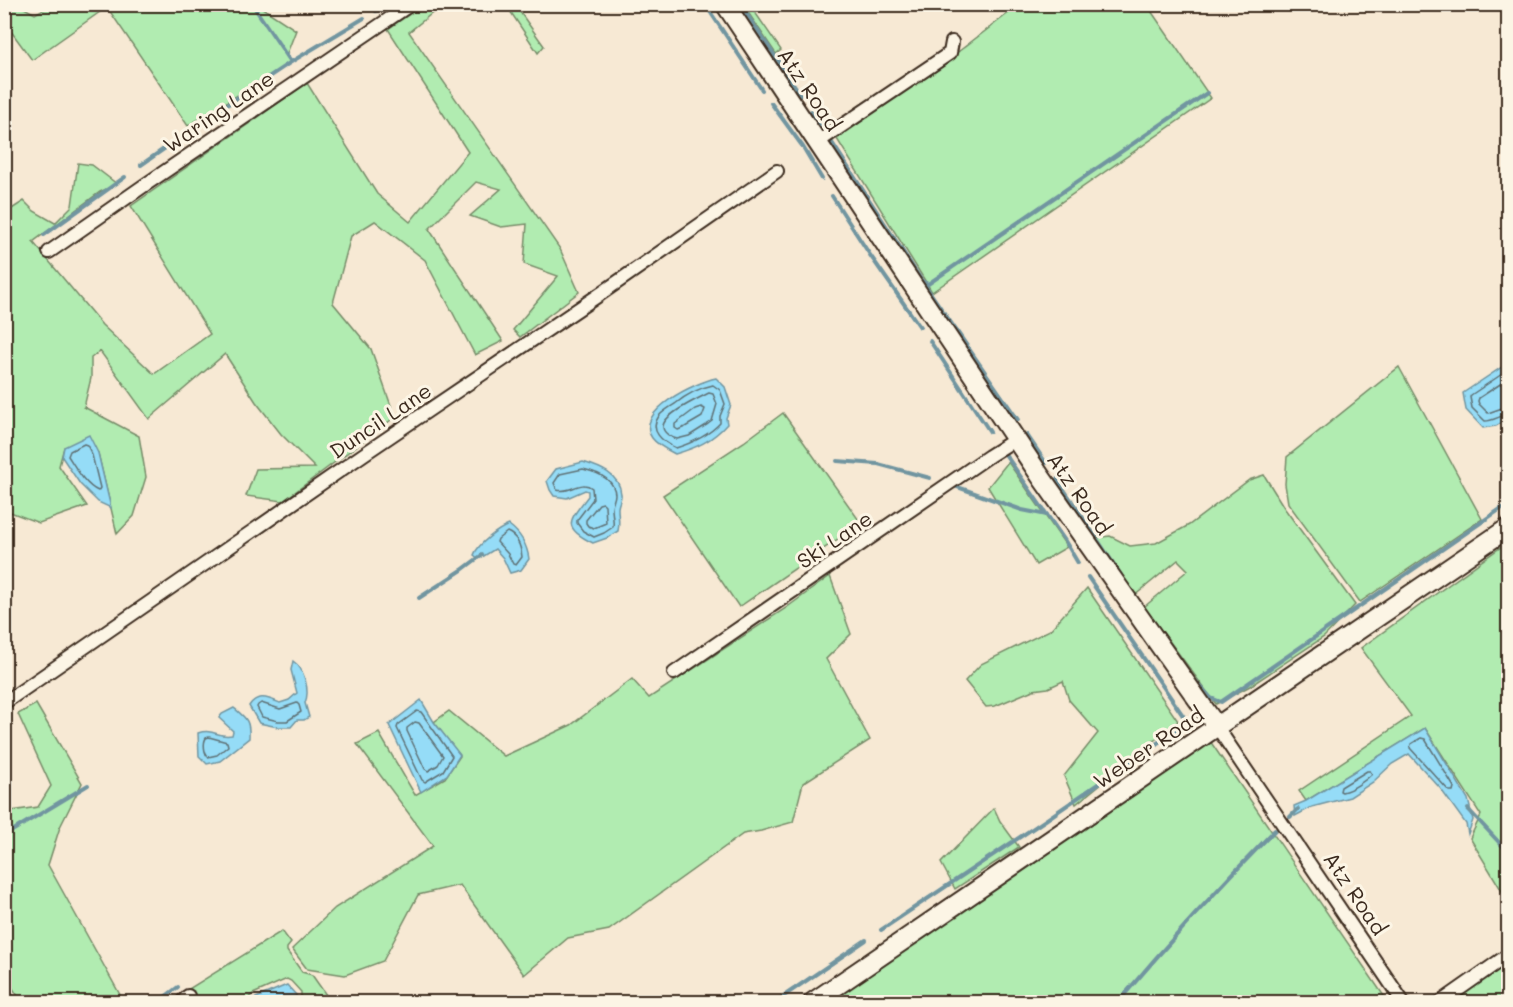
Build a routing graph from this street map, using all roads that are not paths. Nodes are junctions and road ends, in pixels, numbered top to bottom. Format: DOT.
graph roads {
  1 [pos="411,4"];
  2 [pos="725,4"];
  3 [pos="952,42"];
  4 [pos="818,142"];
  5 [pos="777,171"];
  6 [pos="49,252"];
  7 [pos="1016,439"];
  8 [pos="1509,528"];
  9 [pos="674,672"];
  10 [pos="4,703"];
  11 [pos="1217,727"];
  12 [pos="1509,955"];
  13 [pos="813,1002"];
  14 [pos="1404,1002"];
  15 [pos="1441,1002"];
  1 -- 6 [label="street, Waring Lane"];
  2 -- 4 [label="street, Atz Road"];
  3 -- 4 [label="street"];
  4 -- 7 [label="street, Atz Road"];
  5 -- 10 [label="street, Duncil Lane"];
  7 -- 9 [label="street, Ski Lane"];
  7 -- 11 [label="street, Atz Road"];
  8 -- 11 [label="street, Weber Road"];
  11 -- 13 [label="street, Weber Road"];
  11 -- 14 [label="street, Atz Road"];
  12 -- 15 [label="street"];
}
